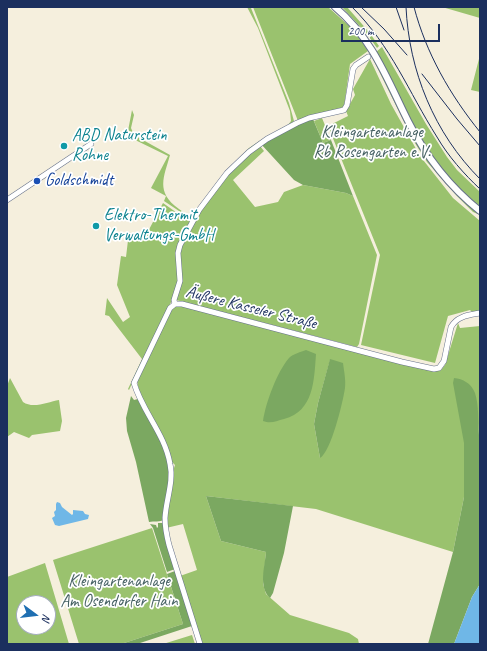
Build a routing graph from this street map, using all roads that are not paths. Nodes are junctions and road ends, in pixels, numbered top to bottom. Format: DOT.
graph roads {
  1 [pos="335,7"];
  2 [pos="368,57"];
  3 [pos="91,144"];
  4 [pos="7,200"];
  5 [pos="480,210"];
  6 [pos="175,304"];
  7 [pos="480,313"];
  8 [pos="200,644"];
  1 -- 5 [label="main road"];
  2 -- 6 [label="street, Äußere Kasseler Straße"];
  3 -- 4 [label="street"];
  6 -- 7 [label="street, Äußere Kasseler Straße"];
  6 -- 8 [label="street"];
}
